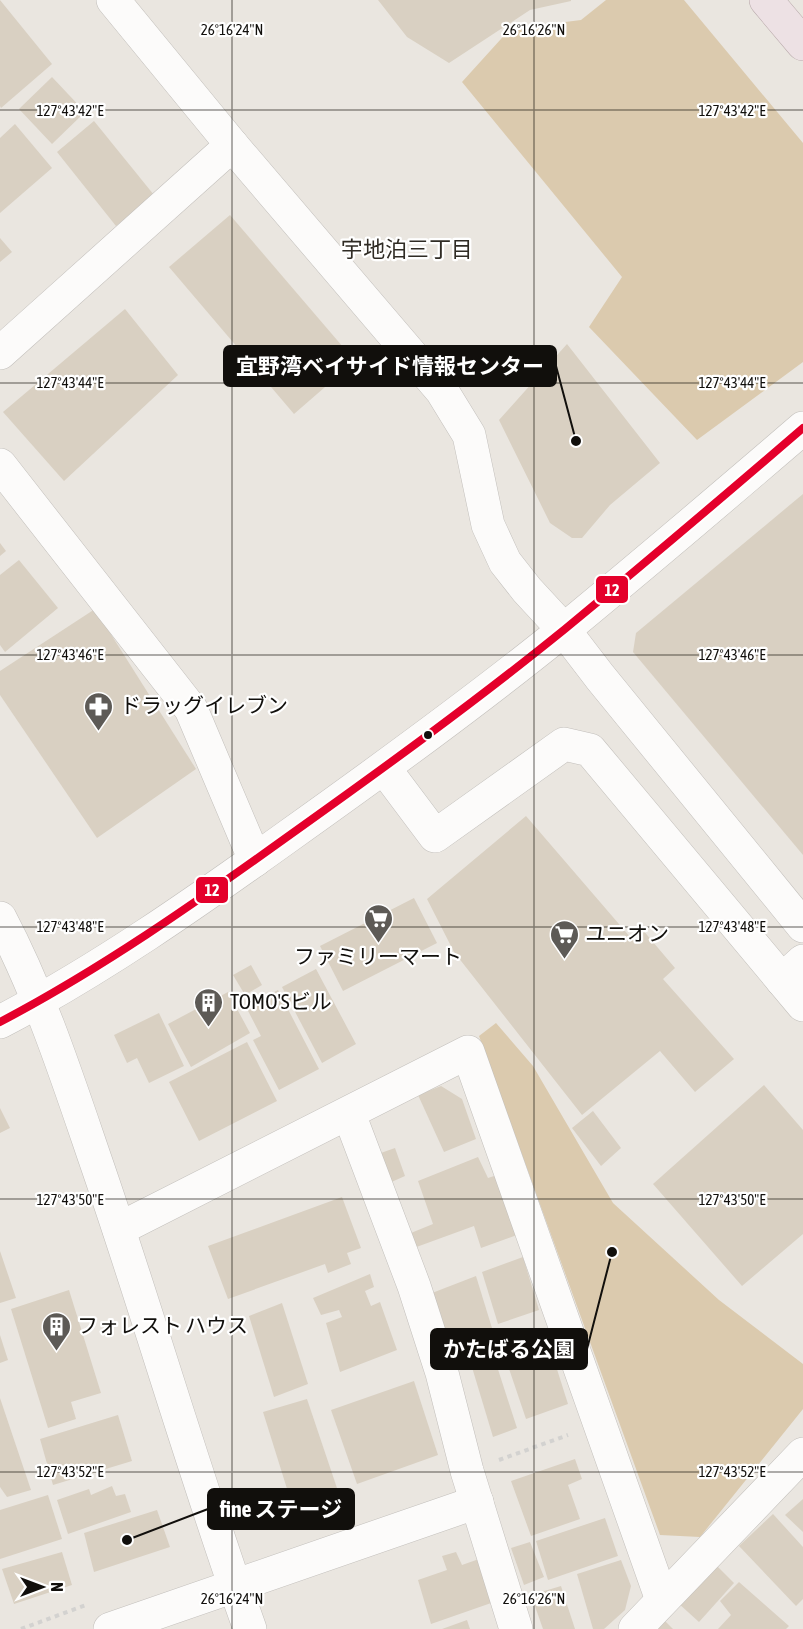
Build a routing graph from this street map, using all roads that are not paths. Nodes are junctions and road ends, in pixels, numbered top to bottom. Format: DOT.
graph roads {
  1 [pos="113,0"];
  2 [pos="766,0"];
  3 [pos="803,44"];
  4 [pos="232,145"];
  5 [pos="0,353"];
  6 [pos="803,428"];
  7 [pos="0,465"];
  8 [pos="564,630"];
  9 [pos="384,768"];
  10 [pos="724,829"];
  11 [pos="255,860"];
  12 [pos="684,863"];
  13 [pos="0,918"];
  14 [pos="803,926"];
  15 [pos="792,971"];
  16 [pos="38,1002"];
  17 [pos="803,1005"];
  18 [pos="0,1022"];
  19 [pos="349,1114"];
  20 [pos="119,1229"];
  21 [pos="803,1454"];
  22 [pos="477,1502"];
  23 [pos="234,1586"];
  24 [pos="662,1600"];
  25 [pos="110,1629"];
  26 [pos="250,1629"];
  27 [pos="516,1629"];
  28 [pos="635,1629"];
  1 -- 4 [label="street"];
  2 -- 3 [label="highway"];
  4 -- 5 [label="street"];
  4 -- 8 [label="street"];
  6 -- 8 [label="street"];
  7 -- 11 [label="street"];
  8 -- 9 [label="street"];
  8 -- 10 [label="street"];
  9 -- 11 [label="street"];
  9 -- 12 [label="street"];
  10 -- 12 [label="street"];
  10 -- 14 [label="street"];
  11 -- 16 [label="street"];
  12 -- 15 [label="street"];
  13 -- 16 [label="street"];
  15 -- 17 [label="street"];
  16 -- 18 [label="street"];
  16 -- 20 [label="street"];
  19 -- 20 [label="street"];
  19 -- 22 [label="street"];
  19 -- 24 [label="street"];
  20 -- 23 [label="street"];
  21 -- 24 [label="street"];
  22 -- 23 [label="street"];
  22 -- 27 [label="street"];
  23 -- 25 [label="street"];
  23 -- 26 [label="street"];
  24 -- 28 [label="street"];
}
